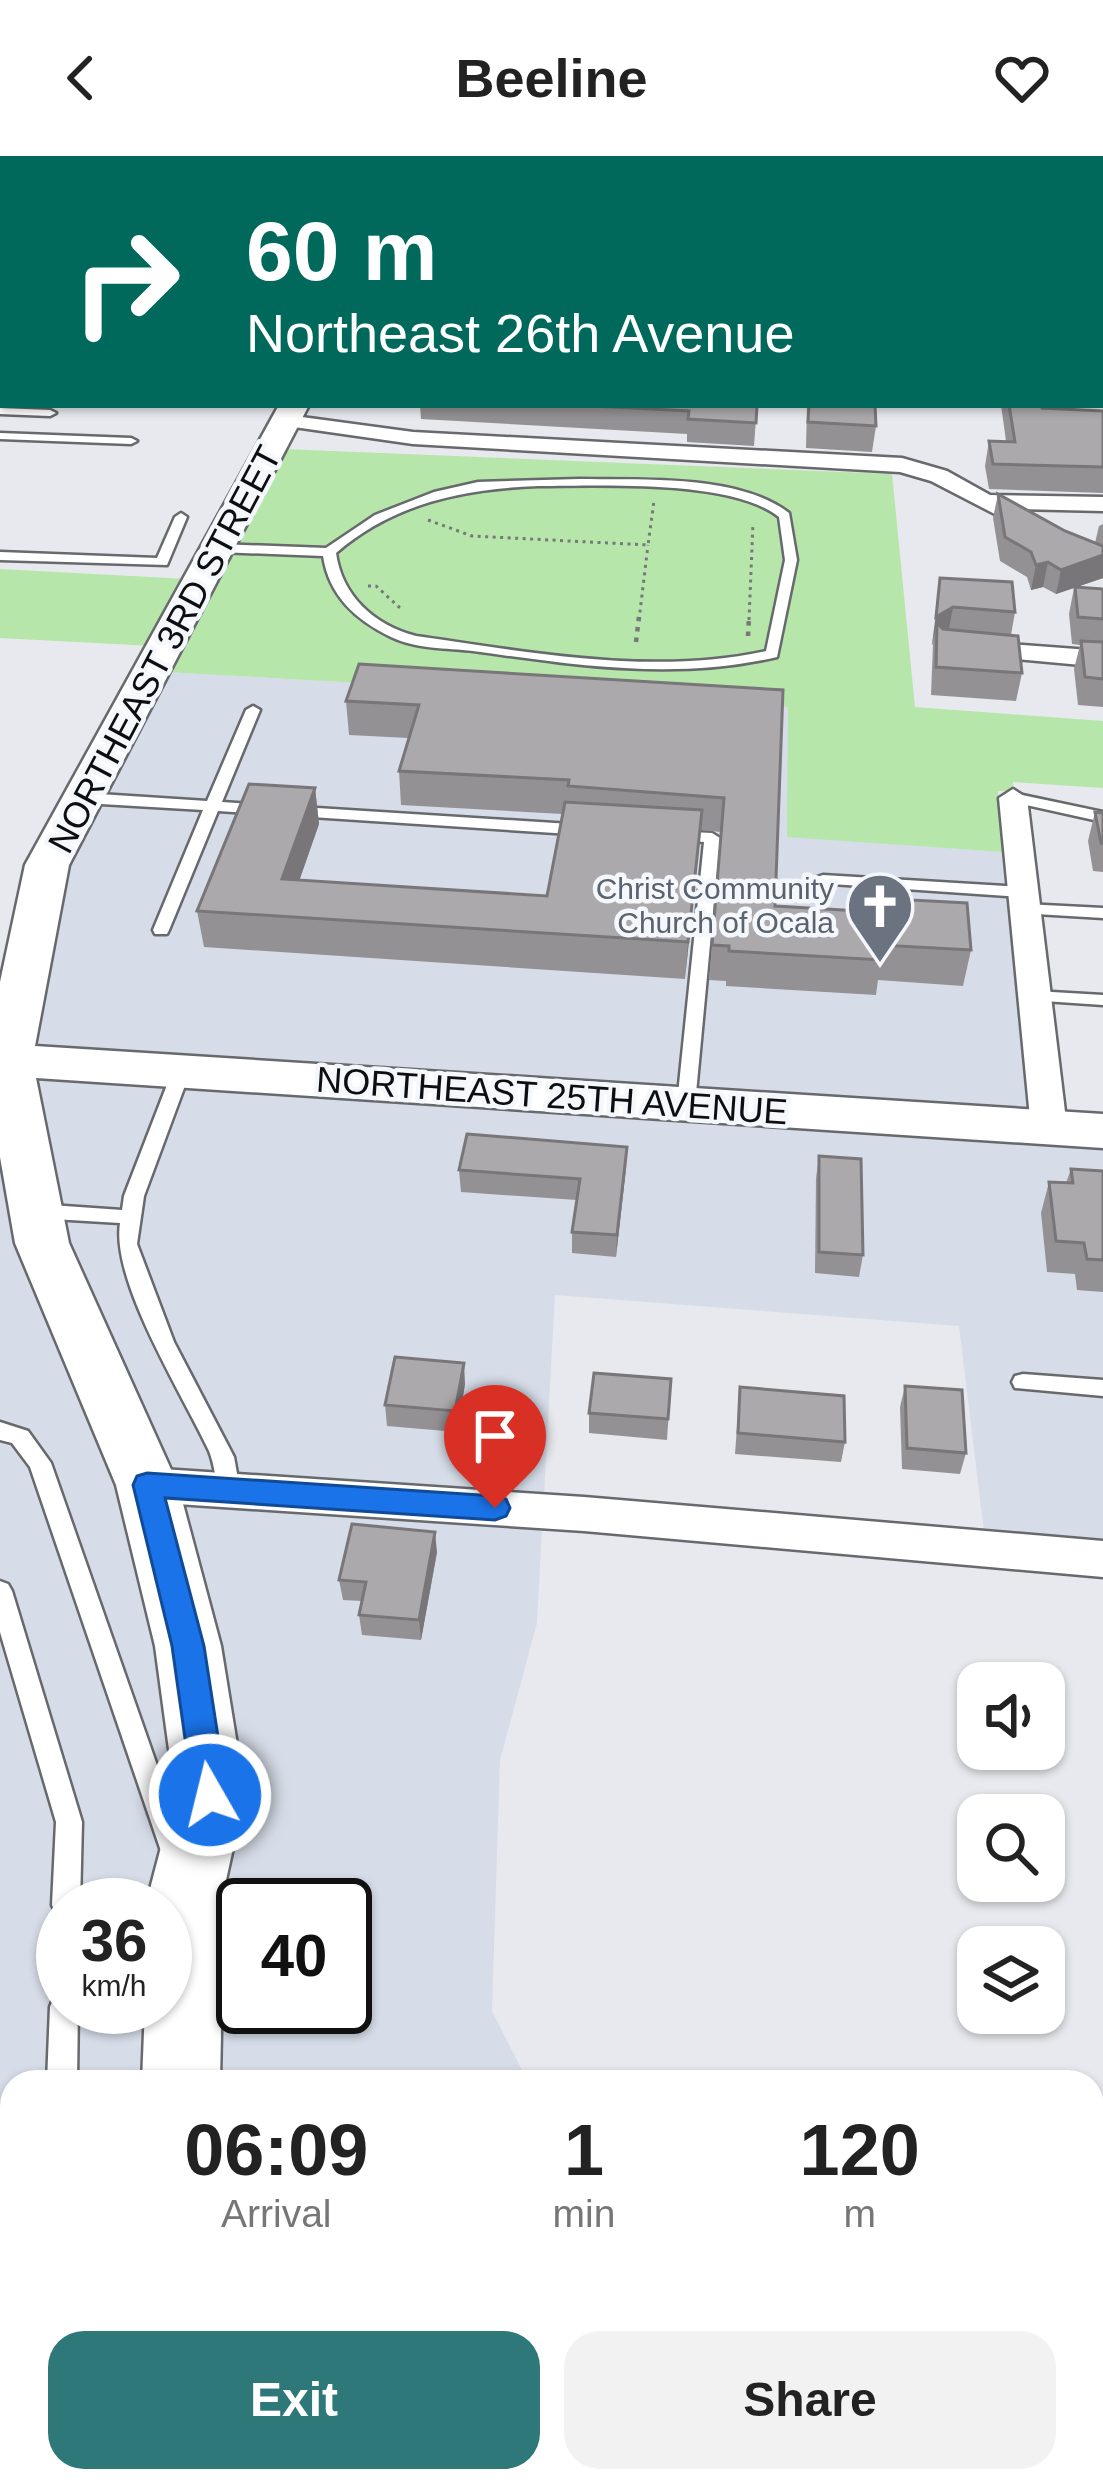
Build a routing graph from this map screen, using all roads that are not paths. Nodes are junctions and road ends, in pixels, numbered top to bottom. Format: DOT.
graph roads {
  1 [pos="0,410"];
  2 [pos="50,412"];
  3 [pos="290,413"];
  4 [pos="0,436"];
  5 [pos="131,441"];
  6 [pos="985,502"];
  7 [pos="1103,504"];
  8 [pos="1103,514"];
  9 [pos="182,517"];
  10 [pos="1045,533"];
  11 [pos="218,548"];
  12 [pos="329,552"];
  13 [pos="0,556"];
  14 [pos="1103,563"];
  15 [pos="948,647"];
  16 [pos="1103,659"];
  17 [pos="253,710"];
  18 [pos="83,798"];
  19 [pos="1013,799"];
  20 [pos="211,806"];
  21 [pos="1103,817"];
  22 [pos="616,832"];
  23 [pos="640,834"];
  24 [pos="823,880"];
  25 [pos="1024,900"];
  26 [pos="1103,913"];
  27 [pos="161,930"];
  28 [pos="1035,996"];
  29 [pos="1103,1000"];
  30 [pos="4,1060"];
  31 [pos="181,1072"];
  32 [pos="686,1104"];
  33 [pos="1049,1127"];
  34 [pos="1103,1132"];
  35 [pos="36,1211"];
  36 [pos="130,1217"];
  37 [pos="1023,1382"];
  38 [pos="1103,1388"];
  39 [pos="0,1431"];
  40 [pos="226,1473"];
  41 [pos="147,1485"];
  42 [pos="1103,1558"];
  43 [pos="0,1591"];
  44 [pos="67,1878"];
  45 [pos="183,1878"];
  46 [pos="190,1878"];
  47 [pos="63,2034"];
  48 [pos="182,2034"];
  49 [pos="62,2070"];
  50 [pos="181,2070"];
  1 -- 2 [label="lane"];
  3 -- 6 [label="street"];
  3 -- 11 [label="street, NORTHEAST 3RD STREET"];
  4 -- 5 [label="lane"];
  6 -- 7 [label="street"];
  6 -- 10 [label="street"];
  8 -- 10 [label="street"];
  9 -- 13 [label="lane"];
  10 -- 14 [label="street"];
  11 -- 12 [label="lane"];
  11 -- 18 [label="street, NORTHEAST 3RD STREET"];
  12 -- 12 [label="lane"];
  15 -- 16 [label="street"];
  17 -- 20 [label="lane"];
  18 -- 20 [label="lane"];
  18 -- 30 [label="street, NORTHEAST 3RD STREET"];
  19 -- 21 [label="lane"];
  19 -- 25 [label="street"];
  20 -- 22 [label="lane"];
  20 -- 27 [label="lane"];
  23 -- 32 [label="lane"];
  24 -- 25 [label="lane"];
  25 -- 26 [label="lane"];
  25 -- 28 [label="street"];
  28 -- 29 [label="lane"];
  28 -- 33 [label="street"];
  30 -- 31 [label="street, NORTHEAST 25TH AVENUE"];
  30 -- 35 [label="street, NORTHEAST 3RD STREET"];
  31 -- 32 [label="street, NORTHEAST 25TH AVENUE"];
  31 -- 36 [label="lane"];
  32 -- 33 [label="street, NORTHEAST 25TH AVENUE"];
  33 -- 34 [label="street, NORTHEAST 25TH AVENUE"];
  35 -- 36 [label="lane"];
  35 -- 41 [label="street, NORTHEAST 3RD STREET"];
  36 -- 40 [label="lane"];
  37 -- 38 [label="lane"];
  39 -- 45 [label="lane"];
  40 -- 41 [label="street"];
  40 -- 42 [label="street"];
  41 -- 46 [label="street, NORTHEAST 3RD STREET"];
  43 -- 44 [label="lane"];
  47 -- 49 [label="lane"];
  48 -- 50 [label="street, NORTHEAST 3RD STREET"];
}
